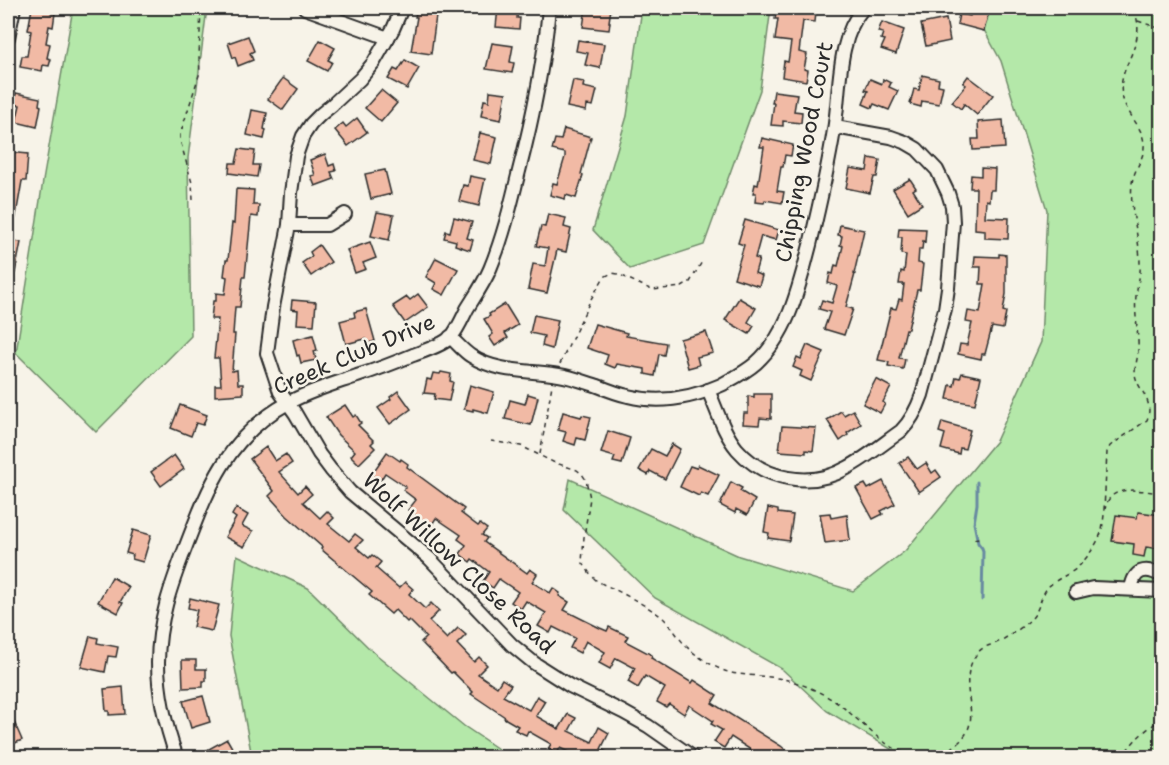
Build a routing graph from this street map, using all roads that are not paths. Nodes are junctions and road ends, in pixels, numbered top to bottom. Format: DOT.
graph roads {
  1 [pos="14,8"];
  2 [pos="305,8"];
  3 [pos="402,8"];
  4 [pos="549,8"];
  5 [pos="862,8"];
  6 [pos="8,38"];
  7 [pos="388,38"];
  8 [pos="834,127"];
  9 [pos="345,213"];
  10 [pos="290,225"];
  11 [pos="450,337"];
  12 [pos="708,390"];
  13 [pos="288,402"];
  14 [pos="1161,576"];
  15 [pos="1131,589"];
  16 [pos="1161,591"];
  17 [pos="1076,592"];
  18 [pos="177,758"];
  19 [pos="694,758"];
  1 -- 6 [label="street"];
  2 -- 7 [label="street"];
  3 -- 7 [label="street, Wolf Willow Close Road"];
  4 -- 11 [label="street, Creek Club Drive"];
  5 -- 8 [label="street, Chipping Wood Court"];
  7 -- 10 [label="street, Wolf Willow Close Road"];
  8 -- 12 [label="street, Chipping Wood Court"];
  8 -- 12 [label="street"];
  9 -- 10 [label="street"];
  10 -- 13 [label="street, Wolf Willow Close Road"];
  11 -- 12 [label="street, Chipping Wood Court"];
  11 -- 13 [label="street, Creek Club Drive"];
  13 -- 18 [label="street, Creek Club Drive"];
  13 -- 19 [label="street, Wolf Willow Close Road"];
  14 -- 15 [label="street"];
  15 -- 16 [label="street"];
  15 -- 17 [label="street"];
}
